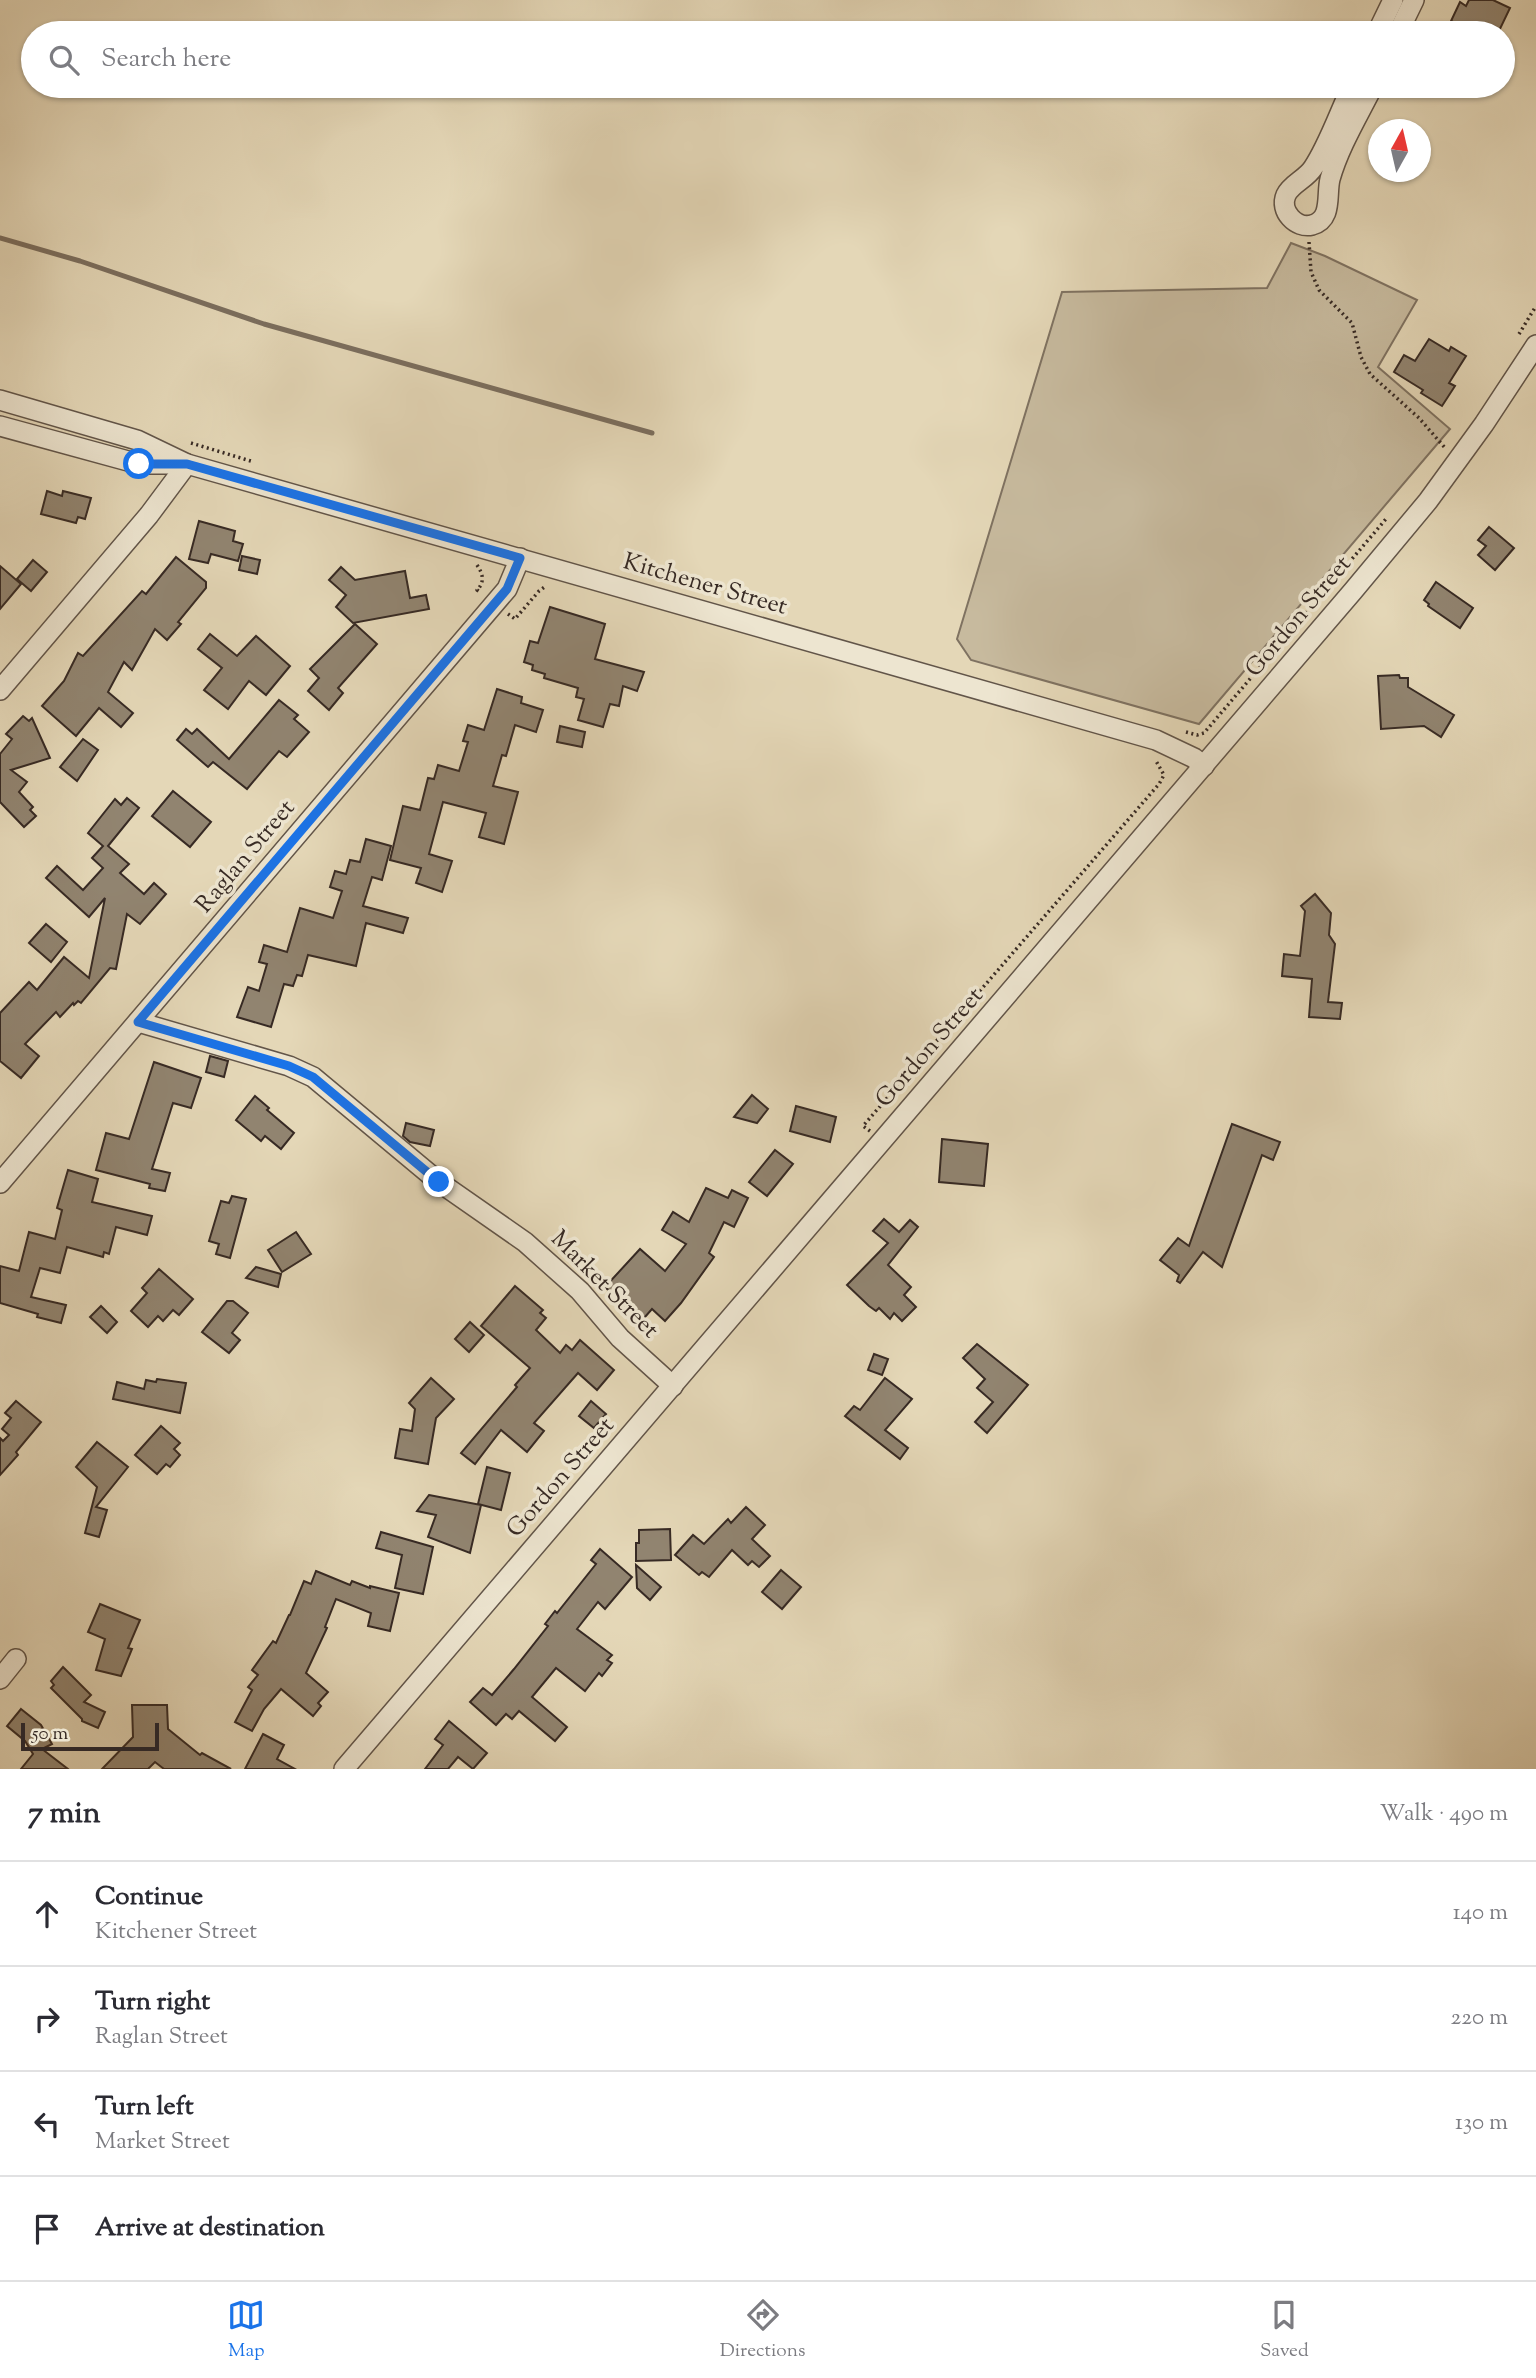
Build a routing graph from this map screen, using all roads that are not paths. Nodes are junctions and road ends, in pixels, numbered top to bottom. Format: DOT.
graph roads {
  1 [pos="1393,0"];
  2 [pos="1414,0"];
  3 [pos="1383,21"];
  4 [pos="1404,21"];
  5 [pos="1346,98"];
  6 [pos="1367,98"];
  7 [pos="1536,345"];
  8 [pos="0,400"];
  9 [pos="0,426"];
  10 [pos="187,464"];
  11 [pos="520,558"];
  12 [pos="0,690"];
  13 [pos="1204,766"];
  14 [pos="138,1022"];
  15 [pos="0,1183"];
  16 [pos="673,1386"];
  17 [pos="16,1659"];
  18 [pos="0,1679"];
  19 [pos="344,1769"];
  1 -- 3 [label="street"];
  2 -- 4 [label="street"];
  5 -- 6 [label="street"];
  7 -- 13 [label="street, Gordon Street"];
  8 -- 10 [label="street, Kitchener Street"];
  9 -- 10 [label="street, Kitchener Street"];
  10 -- 11 [label="street, Kitchener Street"];
  10 -- 12 [label="street"];
  11 -- 13 [label="street, Kitchener Street"];
  11 -- 14 [label="street, Raglan Street"];
  13 -- 16 [label="street, Gordon Street"];
  14 -- 15 [label="street, Raglan Street"];
  14 -- 16 [label="street, Market Street"];
  16 -- 19 [label="street, Gordon Street"];
  17 -- 18 [label="street"];
}
